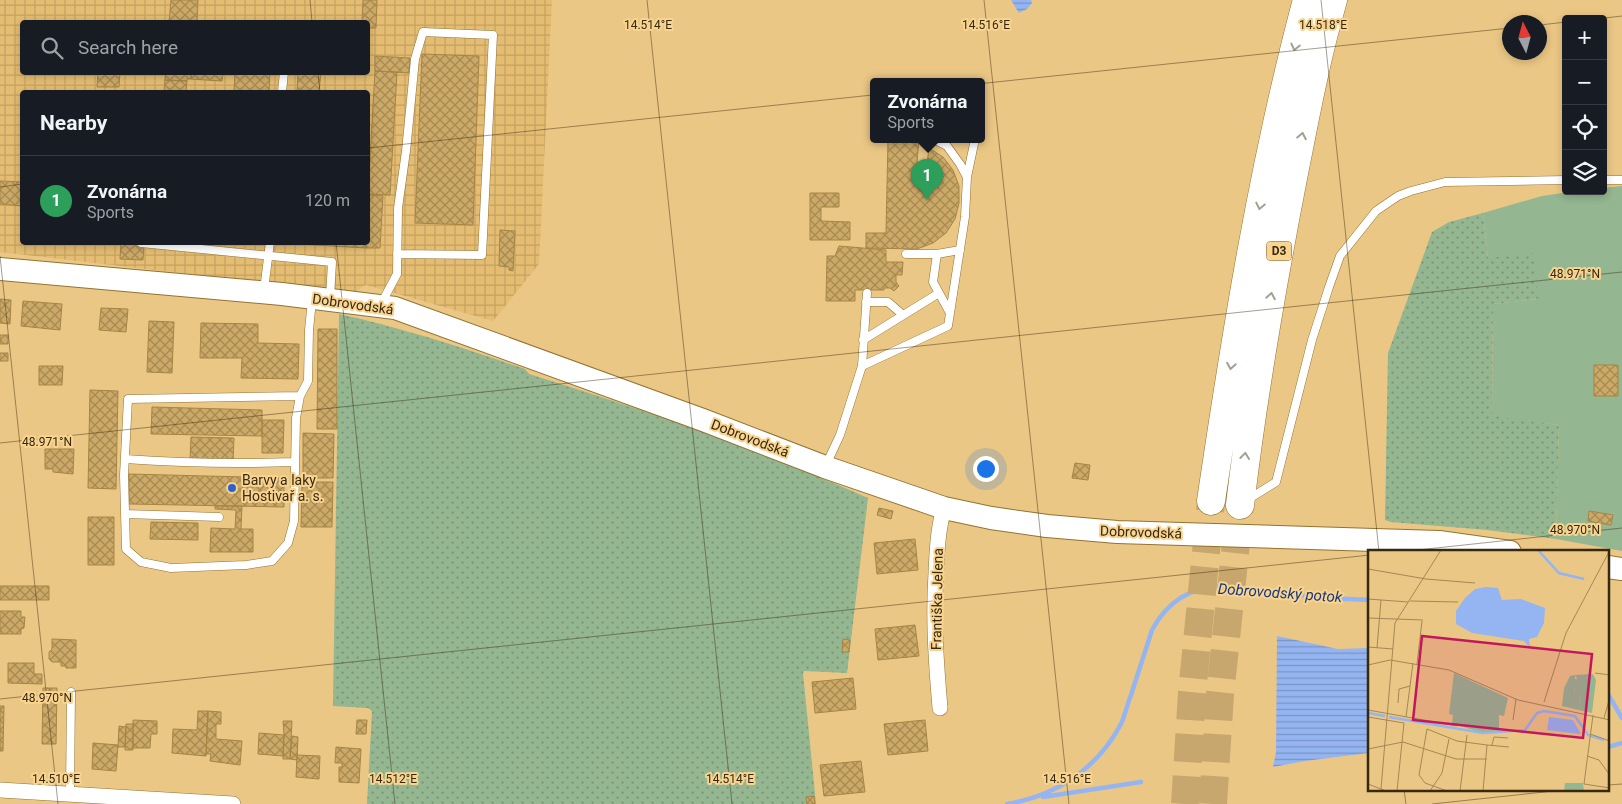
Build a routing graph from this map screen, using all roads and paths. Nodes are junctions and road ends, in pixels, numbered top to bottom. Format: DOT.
graph roads {
  1 [pos="1307,0"];
  2 [pos="1333,0"];
  3 [pos="284,75"];
  4 [pos="282,90"];
  5 [pos="941,143"];
  6 [pos="974,143"];
  7 [pos="968,177"];
  8 [pos="1562,180"];
  9 [pos="1607,180"];
  10 [pos="1622,180"];
  11 [pos="164,245"];
  12 [pos="270,245"];
  13 [pos="960,250"];
  14 [pos="268,254"];
  15 [pos="397,254"];
  16 [pos="906,254"];
  17 [pos="938,254"];
  18 [pos="0,269"];
  19 [pos="264,292"];
  20 [pos="939,293"];
  21 [pos="321,299"];
  22 [pos="380,306"];
  23 [pos="950,313"];
  24 [pos="903,315"];
  25 [pos="864,340"];
  26 [pos="862,366"];
  27 [pos="300,396"];
  28 [pos="125,459"];
  29 [pos="295,462"];
  30 [pos="825,467"];
  31 [pos="1211,501"];
  32 [pos="1240,505"];
  33 [pos="125,514"];
  34 [pos="942,514"];
  35 [pos="219,517"];
  36 [pos="1494,550"];
  37 [pos="71,692"];
  38 [pos="940,708"];
  39 [pos="0,790"];
  40 [pos="70,794"];
  41 [pos="233,804"];
  1 -- 31 [label="highway, D3, one-way"];
  32 -- 2 [label="highway, D3, one-way"];
  3 -- 4 [label="lane"];
  5 -- 7 [label="lane"];
  6 -- 7 [label="lane"];
  7 -- 13 [label="lane"];
  8 -- 32 [label="lane"];
  9 -- 10 [label="lane"];
  11 -- 14 [label="lane"];
  12 -- 14 [label="lane"];
  13 -- 17 [label="lane"];
  13 -- 23 [label="lane"];
  14 -- 19 [label="lane"];
  14 -- 21 [label="lane"];
  15 -- 15 [label="lane"];
  15 -- 22 [label="lane"];
  16 -- 17 [label="lane"];
  17 -- 20 [label="lane"];
  18 -- 19 [label="street, Dobrovodská"];
  19 -- 21 [label="street, Dobrovodská"];
  20 -- 23 [label="lane"];
  20 -- 24 [label="lane"];
  21 -- 22 [label="street, Dobrovodská"];
  21 -- 27 [label="lane"];
  22 -- 30 [label="street, Dobrovodská"];
  23 -- 26 [label="lane"];
  24 -- 25 [label="lane"];
  24 -- 25 [label="lane"];
  25 -- 26 [label="lane"];
  26 -- 30 [label="lane"];
  27 -- 28 [label="lane"];
  27 -- 29 [label="lane"];
  28 -- 29 [label="lane"];
  28 -- 33 [label="lane"];
  29 -- 33 [label="lane"];
  30 -- 34 [label="street, Dobrovodská"];
  33 -- 35 [label="lane"];
  34 -- 36 [label="street, Dobrovodská"];
  34 -- 38 [label="street, Františka Jelena"];
  37 -- 40 [label="lane"];
  39 -- 40 [label="street"];
  40 -- 41 [label="street"];
}
